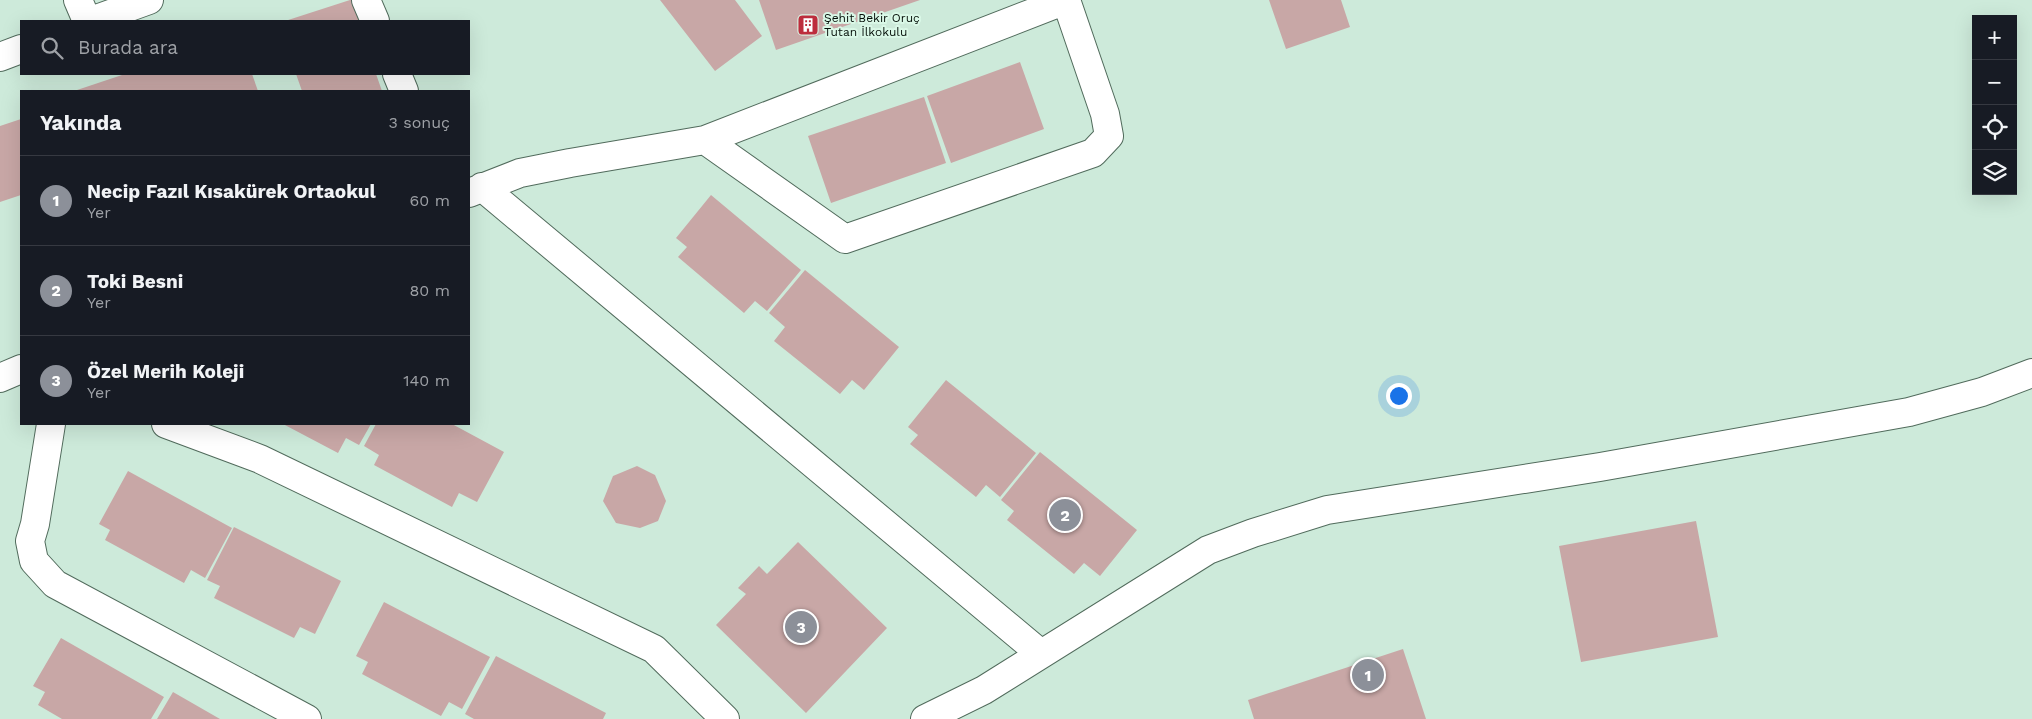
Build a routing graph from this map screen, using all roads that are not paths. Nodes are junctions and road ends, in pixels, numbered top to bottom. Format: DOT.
graph roads {
  1 [pos="78,0"];
  2 [pos="150,0"];
  3 [pos="366,0"];
  4 [pos="86,20"];
  5 [pos="94,20"];
  6 [pos="375,20"];
  7 [pos="20,49"];
  8 [pos="0,57"];
  9 [pos="397,75"];
  10 [pos="404,90"];
  11 [pos="704,140"];
  12 [pos="475,190"];
  13 [pos="20,369"];
  14 [pos="2032,373"];
  15 [pos="0,378"];
  16 [pos="51,425"];
  17 [pos="169,425"];
  18 [pos="1041,654"];
  19 [pos="307,719"];
  20 [pos="725,719"];
  21 [pos="926,719"];
  1 -- 4 [label="street"];
  2 -- 5 [label="street"];
  3 -- 6 [label="street"];
  7 -- 8 [label="street"];
  9 -- 10 [label="street"];
  11 -- 11 [label="street"];
  11 -- 12 [label="street"];
  12 -- 18 [label="street"];
  13 -- 15 [label="street"];
  14 -- 18 [label="street"];
  16 -- 19 [label="street"];
  17 -- 20 [label="street"];
  18 -- 21 [label="street"];
}
